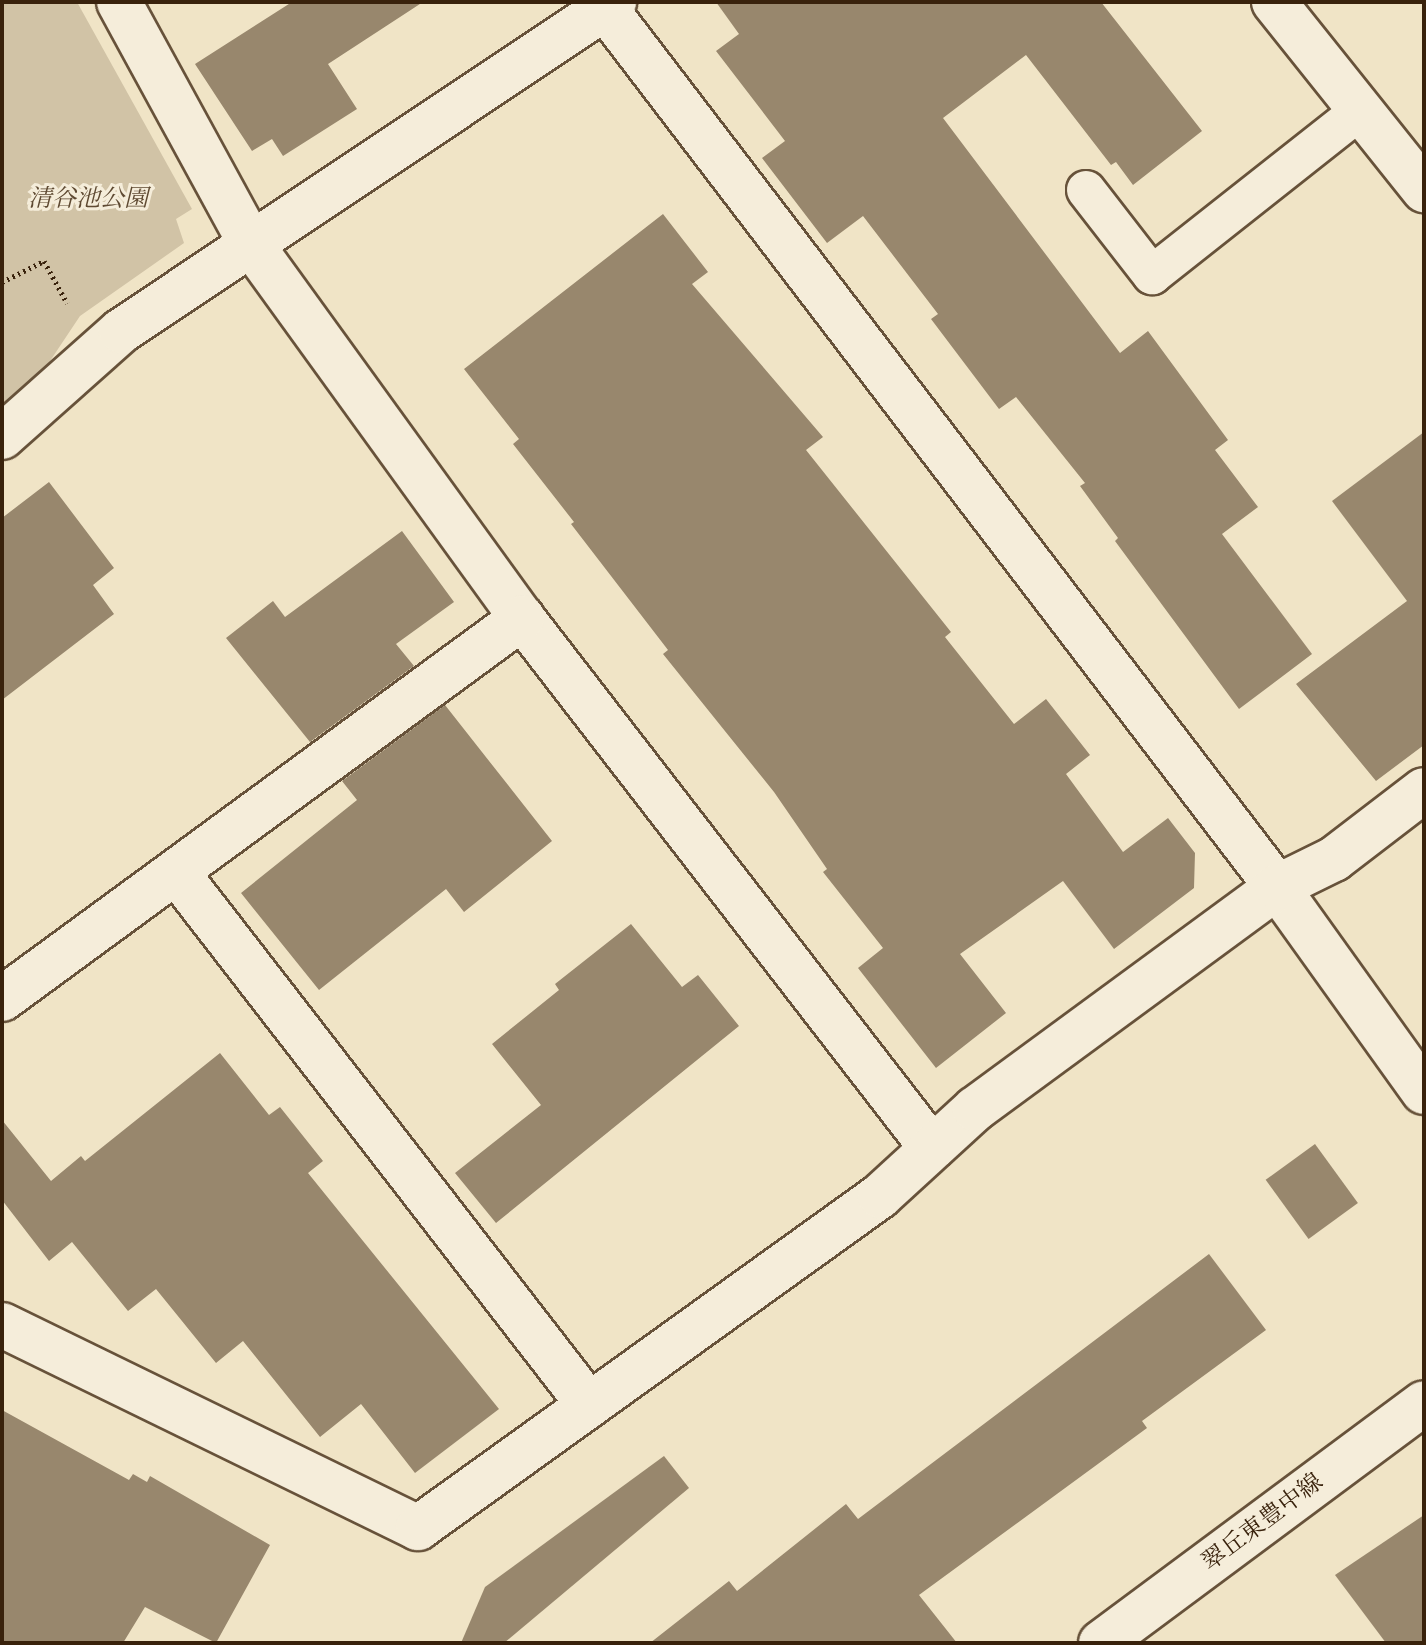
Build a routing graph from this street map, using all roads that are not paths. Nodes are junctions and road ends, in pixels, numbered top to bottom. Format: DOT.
graph roads {
  1 [pos="119,2"];
  2 [pos="1274,2"];
  3 [pos="610,5"];
  4 [pos="1361,110"];
  5 [pos="1086,190"];
  6 [pos="1424,190"];
  7 [pos="251,244"];
  8 [pos="2,437"];
  9 [pos="522,618"];
  10 [pos="1424,790"];
  11 [pos="177,873"];
  12 [pos="1277,887"];
  13 [pos="2,999"];
  14 [pos="1424,1092"];
  15 [pos="932,1148"];
  16 [pos="2,1325"];
  17 [pos="1424,1403"];
  18 [pos="589,1405"];
  19 [pos="1101,1643"];
  1 -- 7 [label="street"];
  2 -- 4 [label="street"];
  3 -- 7 [label="street"];
  3 -- 12 [label="street"];
  4 -- 5 [label="lane"];
  4 -- 6 [label="street"];
  7 -- 8 [label="street"];
  7 -- 9 [label="street"];
  9 -- 11 [label="street"];
  9 -- 15 [label="street"];
  10 -- 12 [label="street"];
  11 -- 13 [label="street"];
  11 -- 18 [label="street"];
  12 -- 14 [label="street"];
  12 -- 15 [label="street"];
  15 -- 18 [label="street"];
  16 -- 18 [label="street"];
  17 -- 19 [label="street, 翠丘東豊中線"];
}
